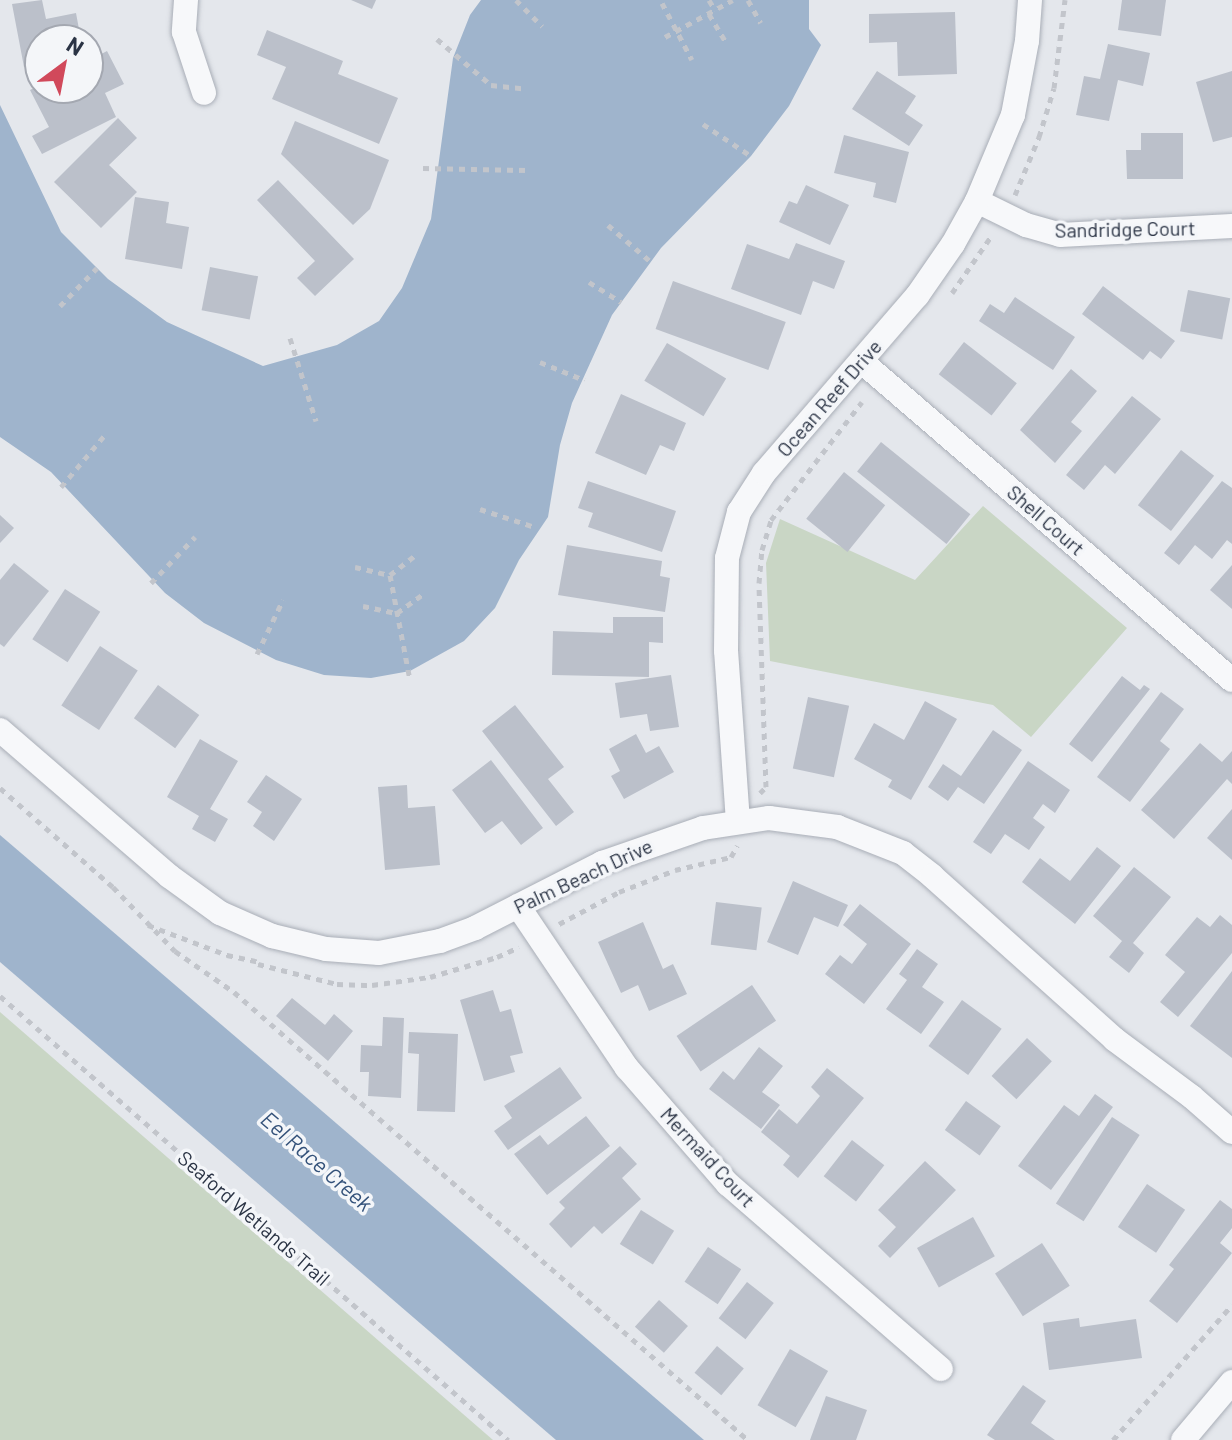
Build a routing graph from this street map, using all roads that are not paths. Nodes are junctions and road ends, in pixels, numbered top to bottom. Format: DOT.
graph roads {
  1 [pos="186,0"];
  2 [pos="1030,0"];
  3 [pos="204,93"];
  4 [pos="977,201"];
  5 [pos="1232,226"];
  6 [pos="861,361"];
  7 [pos="1232,680"];
  8 [pos="0,730"];
  9 [pos="738,822"];
  10 [pos="518,906"];
  11 [pos="1232,1132"];
  12 [pos="941,1369"];
  13 [pos="1232,1382"];
  14 [pos="1183,1440"];
  1 -- 3 [label="street"];
  2 -- 4 [label="street, Ocean Reef Drive"];
  4 -- 5 [label="street, Sandridge Court"];
  4 -- 6 [label="street, Ocean Reef Drive"];
  6 -- 7 [label="street, Shell Court"];
  6 -- 9 [label="street, Ocean Reef Drive"];
  8 -- 10 [label="street, Palm Beach Drive"];
  9 -- 10 [label="street, Palm Beach Drive"];
  9 -- 11 [label="street, Palm Beach Drive"];
  10 -- 12 [label="street, Mermaid Court"];
  13 -- 14 [label="street"];
}
